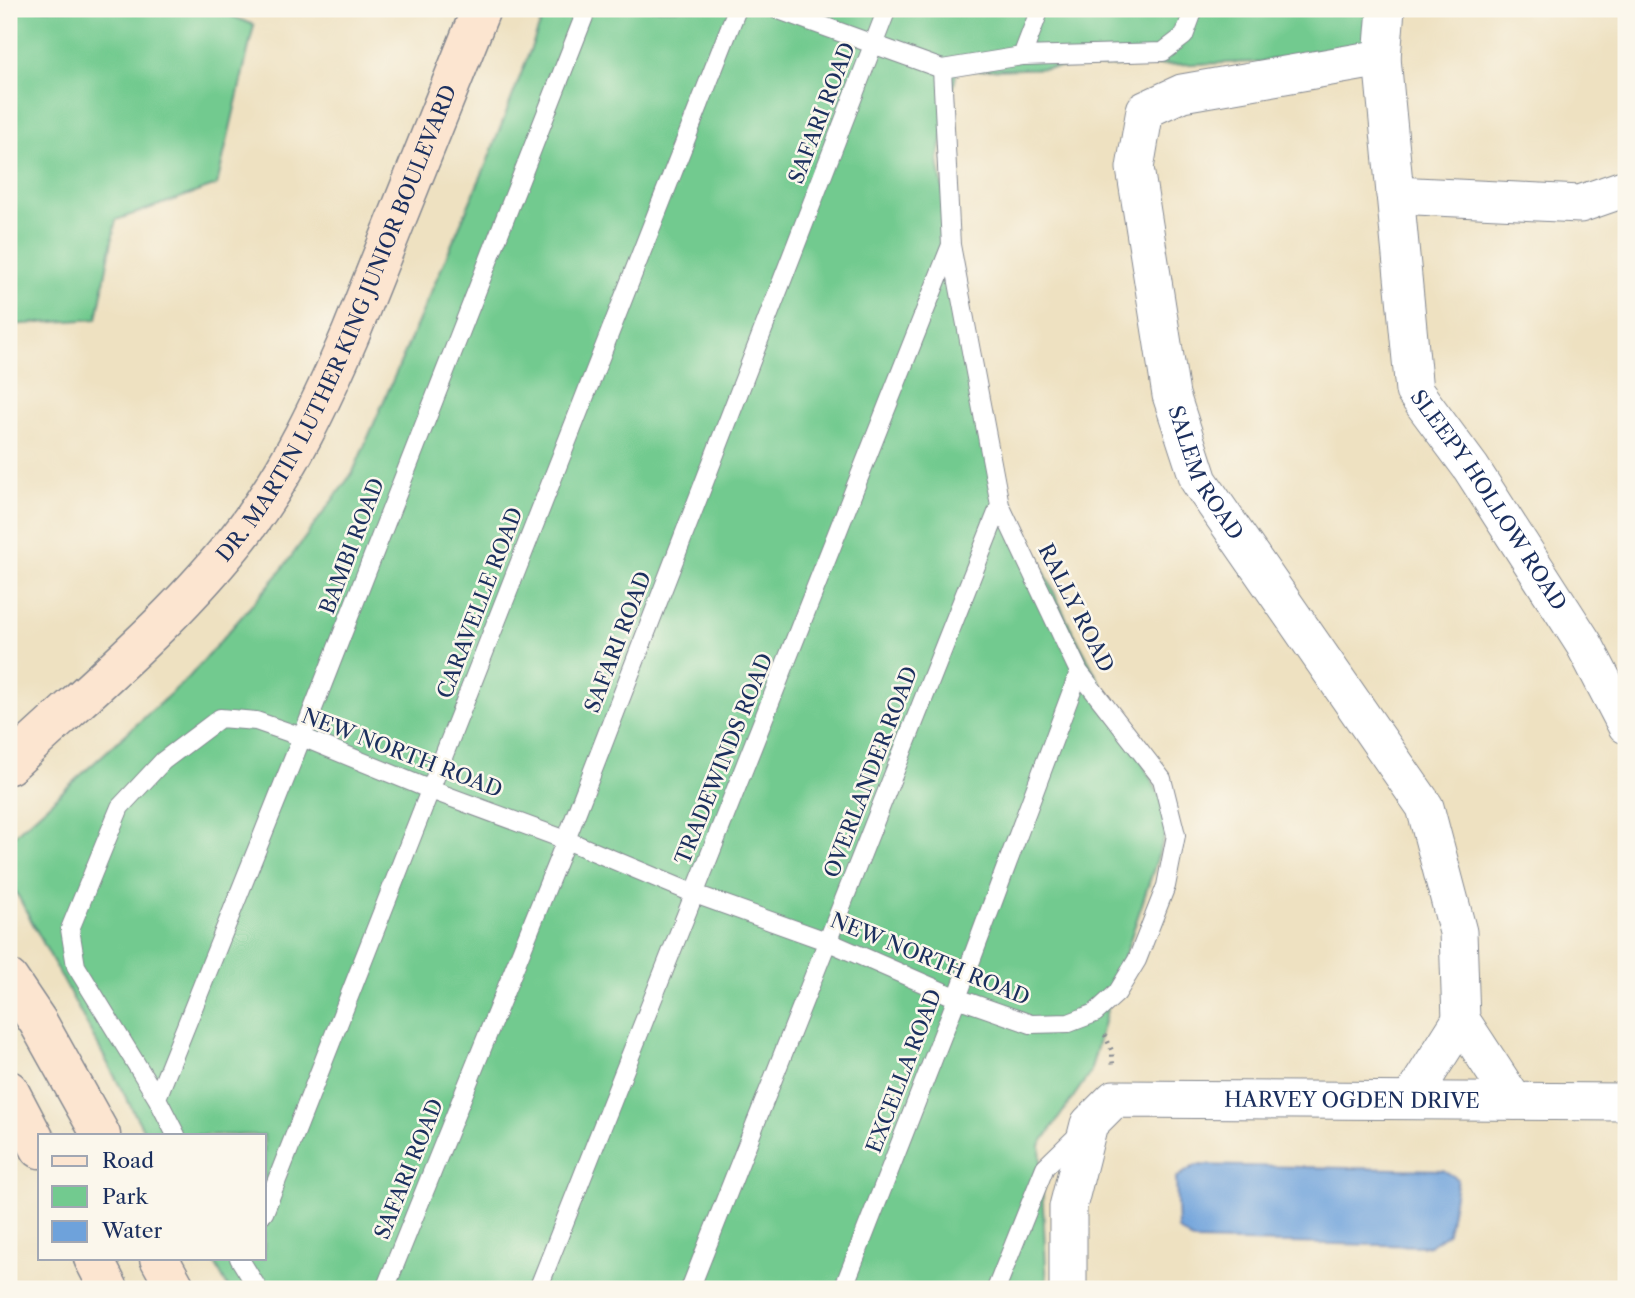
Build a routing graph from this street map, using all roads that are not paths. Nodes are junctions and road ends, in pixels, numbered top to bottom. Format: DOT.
graph roads {
  1 [pos="481,9"];
  2 [pos="587,9"];
  3 [pos="737,9"];
  4 [pos="776,9"];
  5 [pos="887,9"];
  6 [pos="1041,9"];
  7 [pos="1194,9"];
  8 [pos="1385,9"];
  9 [pos="873,43"];
  10 [pos="1022,56"];
  11 [pos="1382,58"];
  12 [pos="942,69"];
  13 [pos="1626,188"];
  14 [pos="1395,195"];
  15 [pos="951,245"];
  16 [pos="1000,505"];
  17 [pos="1079,672"];
  18 [pos="1626,724"];
  19 [pos="302,737"];
  20 [pos="9,765"];
  21 [pos="431,790"];
  22 [pos="566,840"];
  23 [pos="695,894"];
  24 [pos="829,942"];
  25 [pos="9,979"];
  26 [pos="957,998"];
  27 [pos="1461,1020"];
  28 [pos="1031,1024"];
  29 [pos="9,1090"];
  30 [pos="157,1098"];
  31 [pos="1411,1099"];
  32 [pos="1514,1101"];
  33 [pos="1626,1102"];
  34 [pos="1101,1112"];
  35 [pos="100,1134"];
  36 [pos="175,1134"];
  37 [pos="38,1145"];
  38 [pos="266,1208"];
  39 [pos="94,1260"];
  40 [pos="160,1260"];
  41 [pos="243,1260"];
  42 [pos="109,1289"];
  43 [pos="176,1289"];
  44 [pos="258,1289"];
  45 [pos="385,1289"];
  46 [pos="538,1289"];
  47 [pos="690,1289"];
  48 [pos="843,1289"];
  49 [pos="996,1289"];
  50 [pos="1068,1289"];
  1 -- 20 [label="street, DR. MARTIN LUTHER KING JUNIOR BOULEVARD"];
  2 -- 19 [label="lane, BAMBI ROAD"];
  3 -- 21 [label="lane, CARAVELLE ROAD"];
  4 -- 9 [label="lane"];
  5 -- 9 [label="lane, SAFARI ROAD"];
  6 -- 10 [label="lane"];
  7 -- 10 [label="lane"];
  8 -- 11 [label="street, SLEEPY HOLLOW ROAD"];
  9 -- 12 [label="lane"];
  9 -- 22 [label="lane, SAFARI ROAD"];
  10 -- 12 [label="lane"];
  11 -- 14 [label="street, SLEEPY HOLLOW ROAD"];
  11 -- 27 [label="street, SALEM ROAD"];
  12 -- 15 [label="lane, RALLY ROAD"];
  13 -- 14 [label="street"];
  14 -- 18 [label="street, SLEEPY HOLLOW ROAD"];
  15 -- 16 [label="lane, RALLY ROAD"];
  15 -- 23 [label="lane, TRADEWINDS ROAD"];
  16 -- 17 [label="lane, RALLY ROAD"];
  16 -- 24 [label="lane, OVERLANDER ROAD"];
  17 -- 26 [label="lane, EXCELLA ROAD"];
  17 -- 28 [label="lane, RALLY ROAD"];
  19 -- 21 [label="lane, NEW NORTH ROAD"];
  19 -- 30 [label="lane, BAMBI ROAD"];
  19 -- 30 [label="lane, NEW NORTH ROAD"];
  21 -- 22 [label="lane, NEW NORTH ROAD"];
  21 -- 38 [label="lane, CARAVELLE ROAD"];
  22 -- 23 [label="lane, NEW NORTH ROAD"];
  22 -- 45 [label="lane, SAFARI ROAD"];
  23 -- 24 [label="lane, NEW NORTH ROAD"];
  23 -- 46 [label="lane, TRADEWINDS ROAD"];
  24 -- 26 [label="lane, NEW NORTH ROAD"];
  24 -- 47 [label="lane, OVERLANDER ROAD"];
  25 -- 35 [label="street"];
  26 -- 28 [label="lane, NEW NORTH ROAD"];
  26 -- 48 [label="lane, EXCELLA ROAD"];
  27 -- 31 [label="street"];
  27 -- 32 [label="street"];
  29 -- 37 [label="street"];
  30 -- 36 [label="lane, NEW NORTH ROAD"];
  31 -- 32 [label="street, HARVEY OGDEN DRIVE"];
  31 -- 34 [label="street, HARVEY OGDEN DRIVE"];
  32 -- 33 [label="street, HARVEY OGDEN DRIVE"];
  34 -- 49 [label="lane"];
  34 -- 50 [label="street"];
  39 -- 42 [label="street"];
  40 -- 43 [label="street"];
  41 -- 44 [label="lane"];
}
